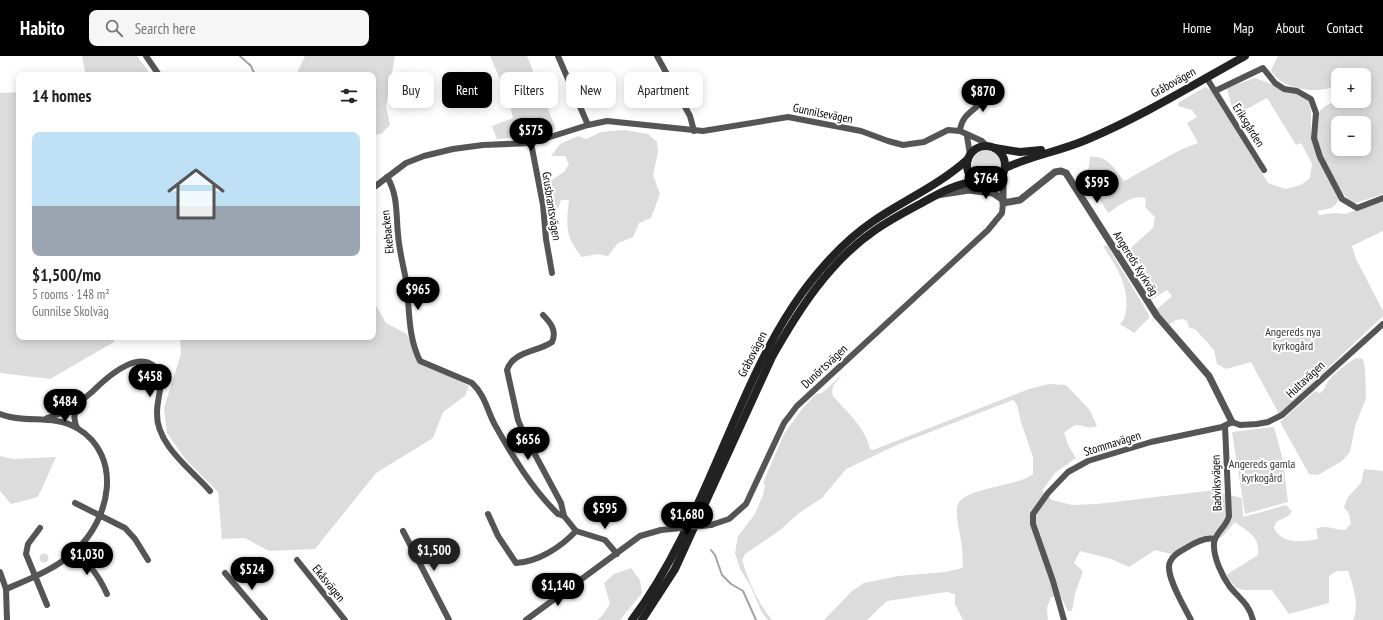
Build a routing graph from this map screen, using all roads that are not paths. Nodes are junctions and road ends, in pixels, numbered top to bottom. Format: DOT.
graph roads {
  1 [pos="146,56"];
  2 [pos="558,56"];
  3 [pos="657,56"];
  4 [pos="1245,56"];
  5 [pos="157,72"];
  6 [pos="1206,78"];
  7 [pos="985,91"];
  8 [pos="1215,91"];
  9 [pos="588,125"];
  10 [pos="1112,128"];
  11 [pos="694,131"];
  12 [pos="960,131"];
  13 [pos="967,136"];
  14 [pos="531,143"];
  15 [pos="987,146"];
  16 [pos="996,148"];
  17 [pos="969,157"];
  18 [pos="1264,170"];
  19 [pos="1004,171"];
  20 [pos="388,177"];
  21 [pos="976,181"];
  22 [pos="986,184"];
  23 [pos="376,186"];
  24 [pos="993,193"];
  25 [pos="935,196"];
  26 [pos="1383,198"];
  27 [pos="1003,201"];
  28 [pos="552,273"];
  29 [pos="543,315"];
  30 [pos="1383,324"];
  31 [pos="76,408"];
  32 [pos="0,414"];
  33 [pos="47,418"];
  34 [pos="1228,424"];
  35 [pos="77,428"];
  36 [pos="210,491"];
  37 [pos="75,503"];
  38 [pos="488,514"];
  39 [pos="100,515"];
  40 [pos="564,516"];
  41 [pos="40,528"];
  42 [pos="403,531"];
  43 [pos="576,531"];
  44 [pos="1215,539"];
  45 [pos="76,551"];
  46 [pos="617,554"];
  47 [pos="148,560"];
  48 [pos="297,560"];
  49 [pos="0,572"];
  50 [pos="226,573"];
  51 [pos="35,577"];
  52 [pos="6,589"];
  53 [pos="107,594"];
  54 [pos="47,605"];
  55 [pos="7,620"];
  56 [pos="265,620"];
  57 [pos="345,620"];
  58 [pos="449,620"];
  59 [pos="526,620"];
  60 [pos="632,620"];
  61 [pos="642,620"];
  62 [pos="1064,620"];
  63 [pos="1191,620"];
  64 [pos="1253,620"];
  1 -- 5 [label="street"];
  2 -- 9 [label="street"];
  3 -- 11 [label="street"];
  4 -- 6 [label="main road, Gråbovägen"];
  6 -- 8 [label="street, Eriksgården"];
  6 -- 10 [label="main road, Gråbovägen"];
  7 -- 12 [label="street"];
  8 -- 18 [label="street, Eriksgården"];
  8 -- 26 [label="street"];
  9 -- 11 [label="street, Gunnilsevägen"];
  9 -- 14 [label="street, Gunnilsevägen"];
  10 -- 16 [label="main road, Gråbovägen"];
  10 -- 19 [label="main road, Gråbovägen"];
  11 -- 12 [label="street, Gunnilsevägen"];
  12 -- 13 [label="street"];
  13 -- 15 [label="street"];
  13 -- 17 [label="street"];
  14 -- 20 [label="street, Gunnilsevägen"];
  14 -- 28 [label="street, Grusbrantsvägen"];
  15 -- 16 [label="main road"];
  15 -- 17 [label="main road"];
  16 -- 19 [label="main road"];
  17 -- 21 [label="main road"];
  17 -- 60 [label="main road, Gråbovägen"];
  19 -- 22 [label="main road"];
  19 -- 27 [label="street, Dunörtsvägen"];
  20 -- 23 [label="street, Gunnilsevägen"];
  20 -- 40 [label="street, Ekebacken"];
  21 -- 22 [label="main road"];
  21 -- 25 [label="main road, Gråbovägen"];
  22 -- 24 [label="street"];
  24 -- 25 [label="street"];
  24 -- 27 [label="street"];
  25 -- 61 [label="main road, Gråbovägen"];
  27 -- 34 [label="street, Angereds Kyrkväg"];
  27 -- 46 [label="street, Dunörtsvägen, bridge"];
  29 -- 40 [label="street"];
  30 -- 34 [label="street, Hultavägen"];
  31 -- 33 [label="street"];
  31 -- 35 [label="street"];
  31 -- 36 [label="street"];
  32 -- 33 [label="street"];
  33 -- 35 [label="street"];
  34 -- 44 [label="street, Badviksvägen"];
  34 -- 62 [label="street, Stommavägen"];
  35 -- 39 [label="street"];
  37 -- 39 [label="street"];
  38 -- 43 [label="street"];
  39 -- 45 [label="street"];
  39 -- 47 [label="street"];
  40 -- 43 [label="street"];
  41 -- 51 [label="street"];
  42 -- 58 [label="street"];
  43 -- 46 [label="street"];
  44 -- 63 [label="street"];
  44 -- 64 [label="street"];
  45 -- 51 [label="street"];
  45 -- 53 [label="street"];
  46 -- 59 [label="street, Dunörtsvägen"];
  48 -- 57 [label="street, Ekåsvägen"];
  49 -- 52 [label="street"];
  50 -- 56 [label="street"];
  51 -- 52 [label="street"];
  51 -- 54 [label="street"];
  52 -- 55 [label="street"];
}
